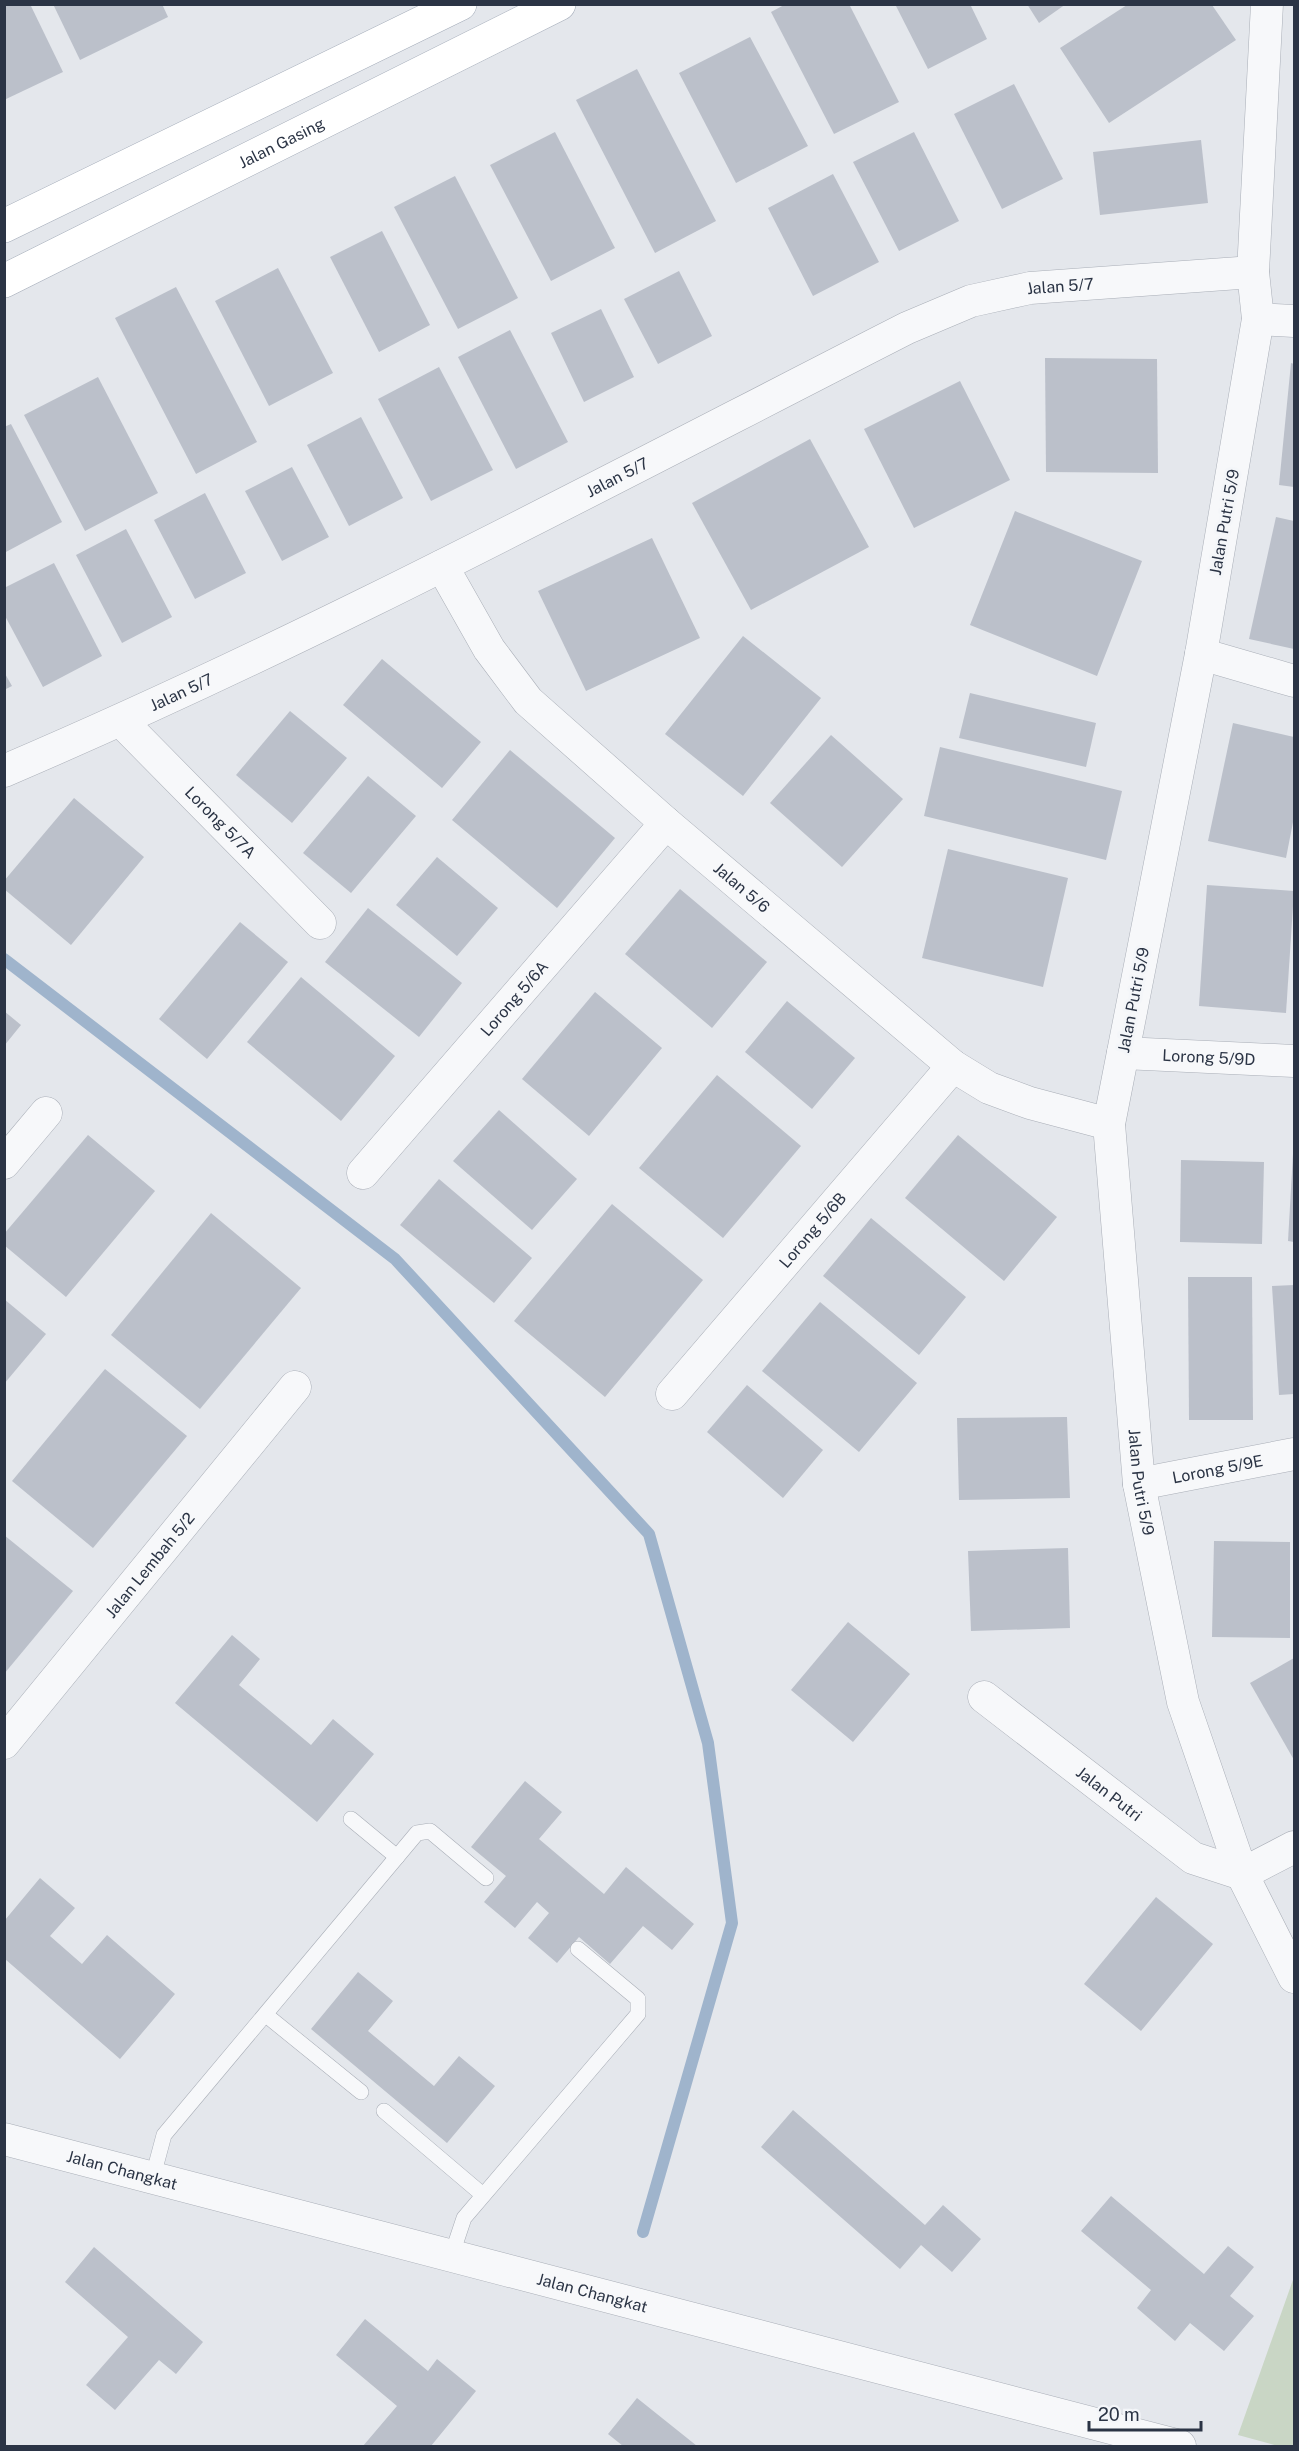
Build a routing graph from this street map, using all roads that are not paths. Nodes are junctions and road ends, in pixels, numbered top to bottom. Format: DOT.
graph roads {
  1 [pos="460,4"];
  2 [pos="559,4"];
  3 [pos="1267,4"];
  4 [pos="4,226"];
  5 [pos="1253,272"];
  6 [pos="4,281"];
  7 [pos="1258,319"];
  8 [pos="1294,321"];
  9 [pos="442,566"];
  10 [pos="1201,654"];
  11 [pos="1294,681"];
  12 [pos="122,721"];
  13 [pos="4,771"];
  14 [pos="666,823"];
  15 [pos="320,923"];
  16 [pos="1123,1053"];
  17 [pos="1294,1061"];
  18 [pos="953,1066"];
  19 [pos="46,1113"];
  20 [pos="1109,1124"];
  21 [pos="4,1163"];
  22 [pos="363,1173"];
  23 [pos="295,1387"];
  24 [pos="672,1394"];
  25 [pos="1294,1454"];
  26 [pos="1139,1484"];
  27 [pos="984,1697"];
  28 [pos="4,1743"];
  29 [pos="351,1819"];
  30 [pos="1294,1847"];
  31 [pos="397,1857"];
  32 [pos="1242,1874"];
  33 [pos="486,1878"];
  34 [pos="578,1949"];
  35 [pos="1294,1977"];
  36 [pos="266,2015"];
  37 [pos="361,2092"];
  38 [pos="384,2111"];
  39 [pos="4,2139"];
  40 [pos="153,2176"];
  41 [pos="483,2195"];
  42 [pos="452,2254"];
  43 [pos="1180,2446"];
  1 -- 4 [label="main road"];
  2 -- 6 [label="main road, Jalan Gasing"];
  3 -- 5 [label="street, Jalan Putri 5/9"];
  5 -- 7 [label="street, Jalan Putri 5/9"];
  5 -- 9 [label="street, Jalan 5/7"];
  7 -- 8 [label="street"];
  7 -- 10 [label="street, Jalan Putri 5/9"];
  9 -- 12 [label="street, Jalan 5/7"];
  9 -- 14 [label="street, Jalan 5/6"];
  10 -- 11 [label="street"];
  10 -- 16 [label="street, Jalan Putri 5/9"];
  12 -- 13 [label="street, Jalan 5/7"];
  12 -- 15 [label="street, Lorong 5/7A"];
  14 -- 18 [label="street, Jalan 5/6"];
  14 -- 22 [label="street, Lorong 5/6A"];
  16 -- 17 [label="street, Lorong 5/9D"];
  16 -- 20 [label="street, Jalan Putri 5/9"];
  18 -- 20 [label="street, Jalan 5/6"];
  18 -- 24 [label="street, Lorong 5/6B"];
  19 -- 21 [label="street"];
  20 -- 26 [label="street, Jalan Putri 5/9"];
  23 -- 28 [label="street, Jalan Lembah 5/2"];
  25 -- 26 [label="street, Lorong 5/9E"];
  26 -- 32 [label="street, Jalan Putri 5/9"];
  27 -- 32 [label="street, Jalan Putri"];
  29 -- 31 [label="lane"];
  30 -- 32 [label="street"];
  31 -- 33 [label="lane"];
  31 -- 36 [label="lane"];
  32 -- 35 [label="street, Jalan Putri 5/9"];
  34 -- 41 [label="lane"];
  36 -- 37 [label="lane"];
  36 -- 40 [label="lane"];
  38 -- 41 [label="lane"];
  39 -- 40 [label="street, Jalan Changkat"];
  40 -- 42 [label="street, Jalan Changkat"];
  41 -- 42 [label="lane"];
  42 -- 43 [label="street, Jalan Changkat"];
}
